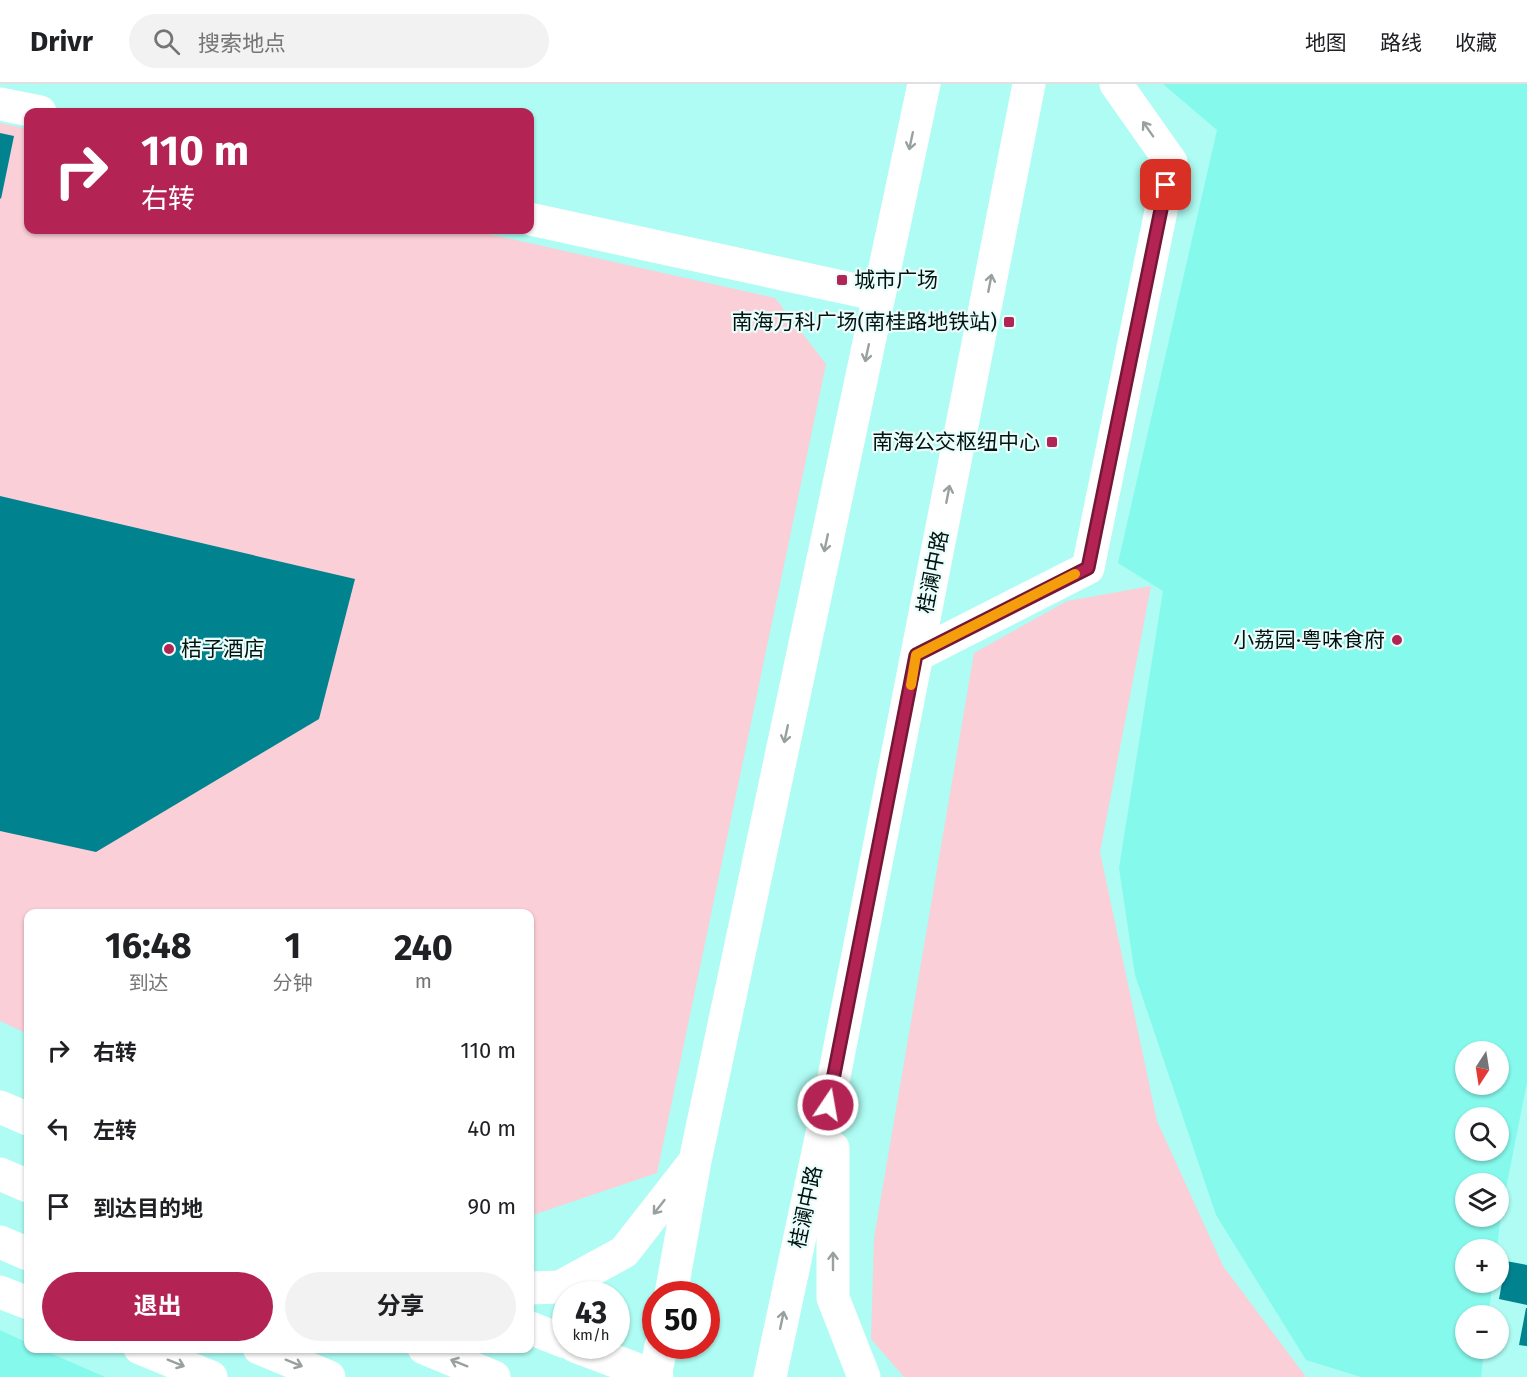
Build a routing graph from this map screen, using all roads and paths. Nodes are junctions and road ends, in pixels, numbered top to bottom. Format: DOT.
graph roads {
  1 [pos="924,84"];
  2 [pos="1029,84"];
  3 [pos="1116,84"];
  4 [pos="0,104"];
  5 [pos="24,109"];
  6 [pos="534,220"];
  7 [pos="879,295"];
  8 [pos="916,655"];
  9 [pos="832,1082"];
  10 [pos="0,1107"];
  11 [pos="24,1117"];
  12 [pos="695,1161"];
  13 [pos="0,1174"];
  14 [pos="24,1184"];
  15 [pos="0,1242"];
  16 [pos="24,1252"];
  17 [pos="673,1281"];
  18 [pos="534,1288"];
  19 [pos="0,1292"];
  20 [pos="24,1301"];
  21 [pos="534,1330"];
  22 [pos="552,1337"];
  23 [pos="153,1353"];
  24 [pos="271,1353"];
  25 [pos="436,1353"];
  26 [pos="495,1353"];
  27 [pos="609,1359"];
  28 [pos="659,1359"];
  29 [pos="211,1377"];
  30 [pos="329,1377"];
  31 [pos="496,1377"];
  32 [pos="656,1377"];
  33 [pos="770,1377"];
  34 [pos="864,1377"];
  1 -- 7 [label="main road, one-way"];
  8 -- 2 [label="main road, 桂澜中路, one-way"];
  8 -- 3 [label="main road, one-way"];
  4 -- 5 [label="main road"];
  6 -- 7 [label="main road"];
  7 -- 12 [label="main road, one-way"];
  8 -- 9 [label="main road, 桂澜中路"];
  33 -- 9 [label="main road, 桂澜中路, one-way"];
  34 -- 9 [label="main road, one-way"];
  10 -- 11 [label="main road"];
  12 -- 17 [label="main road"];
  12 -- 18 [label="main road, one-way"];
  13 -- 14 [label="main road"];
  15 -- 16 [label="main road"];
  19 -- 20 [label="main road"];
  21 -- 22 [label="main road"];
  23 -- 29 [label="main road, one-way"];
  24 -- 30 [label="main road, one-way"];
  31 -- 25 [label="main road, one-way"];
  26 -- 31 [label="main road"];
  27 -- 32 [label="main road"];
  28 -- 32 [label="main road"];
}
